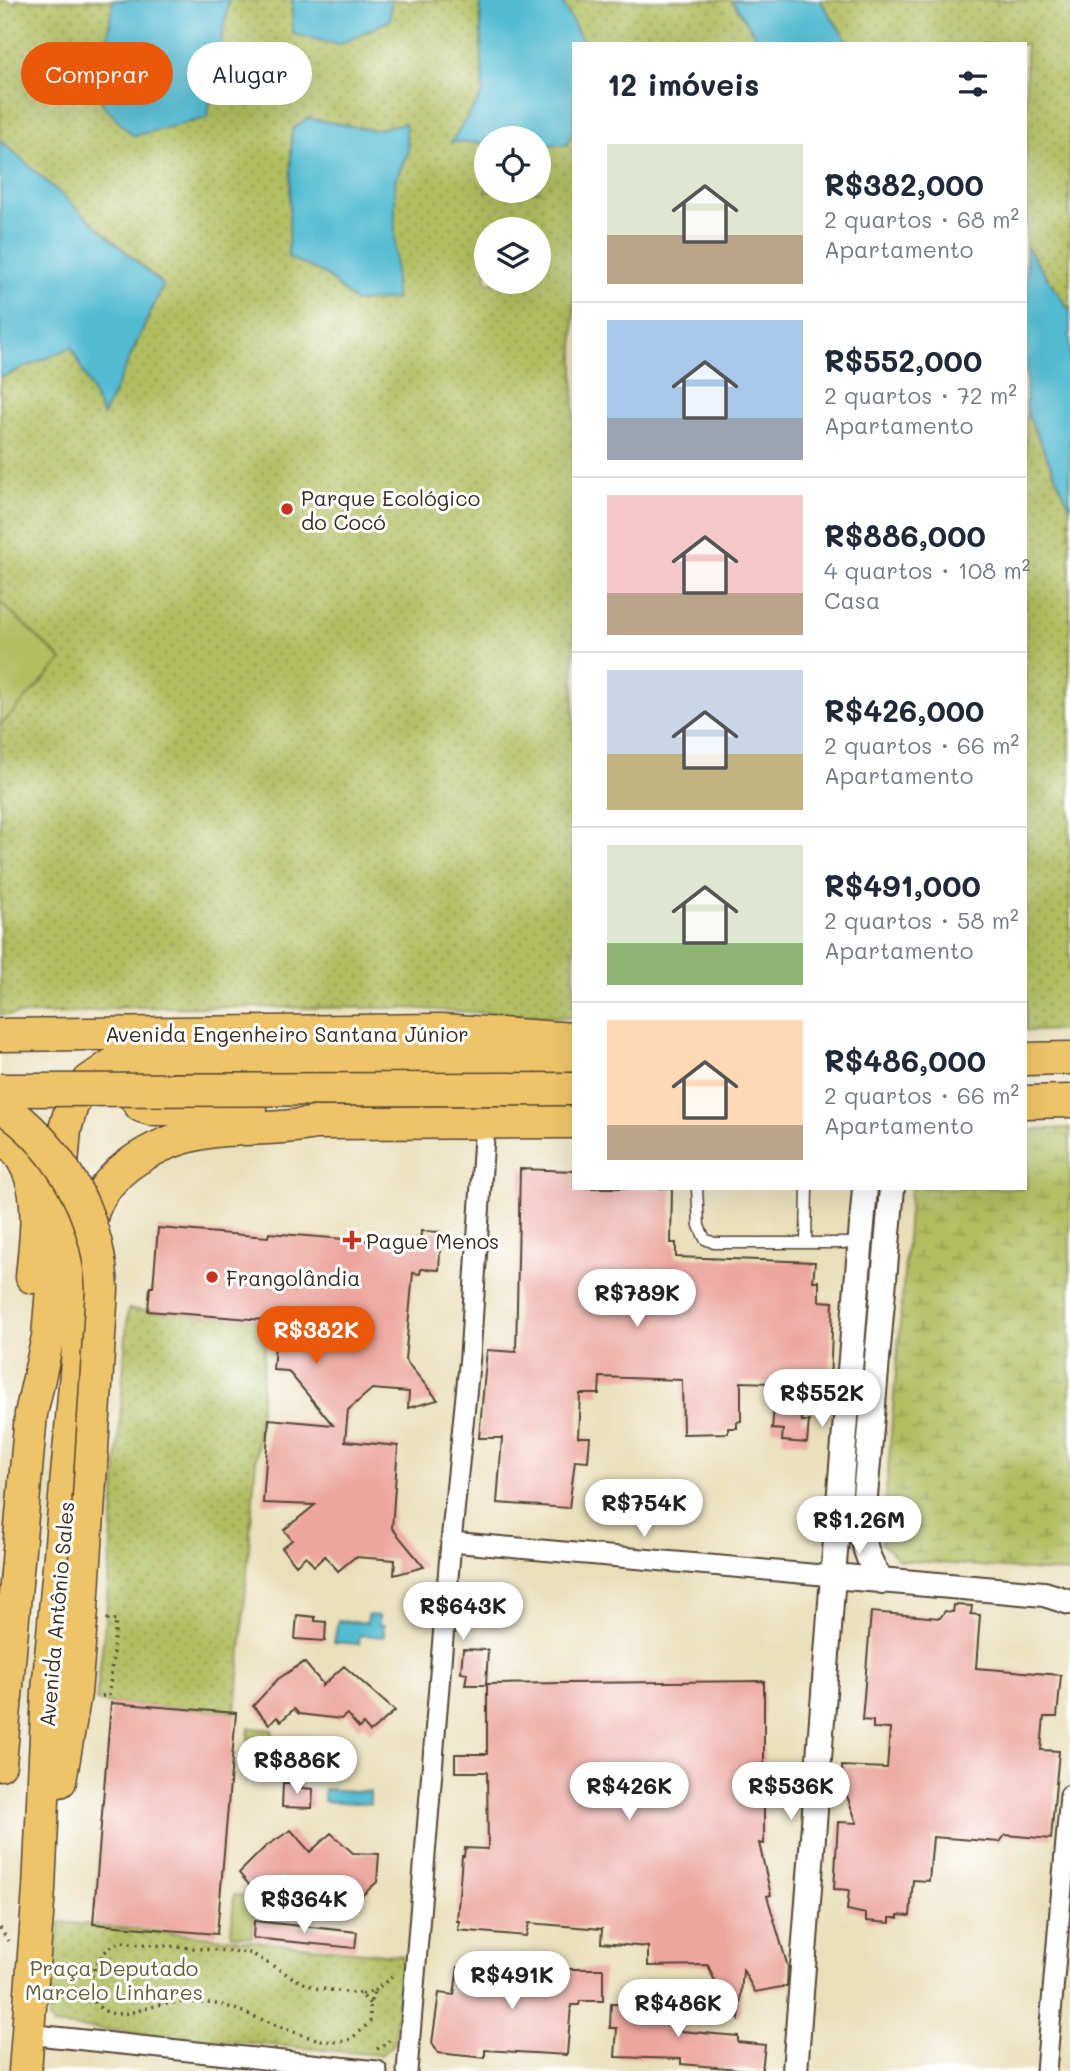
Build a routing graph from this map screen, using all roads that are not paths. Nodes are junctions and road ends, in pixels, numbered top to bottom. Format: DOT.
graph roads {
  1 [pos="0,1035"];
  2 [pos="572,1039"];
  3 [pos="1070,1058"];
  4 [pos="1027,1059"];
  5 [pos="572,1060"];
  6 [pos="335,1061"];
  7 [pos="572,1089"];
  8 [pos="0,1090"];
  9 [pos="1070,1101"];
  10 [pos="1027,1102"];
  11 [pos="0,1105"];
  12 [pos="485,1122"];
  13 [pos="572,1122"];
  14 [pos="314,1123"];
  15 [pos="0,1133"];
  16 [pos="697,1190"];
  17 [pos="807,1190"];
  18 [pos="865,1190"];
  19 [pos="892,1190"];
  20 [pos="806,1243"];
  21 [pos="861,1243"];
  22 [pos="32,1414"];
  23 [pos="451,1542"];
  24 [pos="832,1576"];
  25 [pos="882,1581"];
  26 [pos="1070,1602"];
  27 [pos="0,1763"];
  28 [pos="1070,1795"];
  29 [pos="39,1889"];
  30 [pos="27,2034"];
  31 [pos="25,2071"];
  32 [pos="377,2071"];
  33 [pos="407,2071"];
  34 [pos="795,2071"];
  35 [pos="1046,2071"];
  1 -- 2 [label="main road, Avenida Engenheiro Santana Júnior"];
  3 -- 4 [label="main road"];
  5 -- 6 [label="main road"];
  6 -- 14 [label="main road"];
  6 -- 22 [label="main road"];
  7 -- 8 [label="main road, bridge"];
  9 -- 10 [label="main road"];
  11 -- 29 [label="main road, bridge"];
  12 -- 13 [label="main road"];
  12 -- 14 [label="main road"];
  12 -- 23 [label="street"];
  14 -- 29 [label="main road, Avenida Antônio Sales"];
  15 -- 22 [label="main road"];
  16 -- 20 [label="lane"];
  17 -- 20 [label="lane"];
  18 -- 21 [label="street"];
  19 -- 25 [label="street"];
  20 -- 21 [label="lane"];
  21 -- 24 [label="street"];
  22 -- 27 [label="main road, Avenida Antônio Sales"];
  23 -- 24 [label="street"];
  23 -- 33 [label="street"];
  24 -- 25 [label="street"];
  24 -- 34 [label="street"];
  25 -- 26 [label="street"];
  28 -- 35 [label="street"];
  29 -- 30 [label="main road, Avenida Antônio Sales"];
  30 -- 31 [label="main road, Avenida Antônio Sales"];
  30 -- 32 [label="street"];
}
